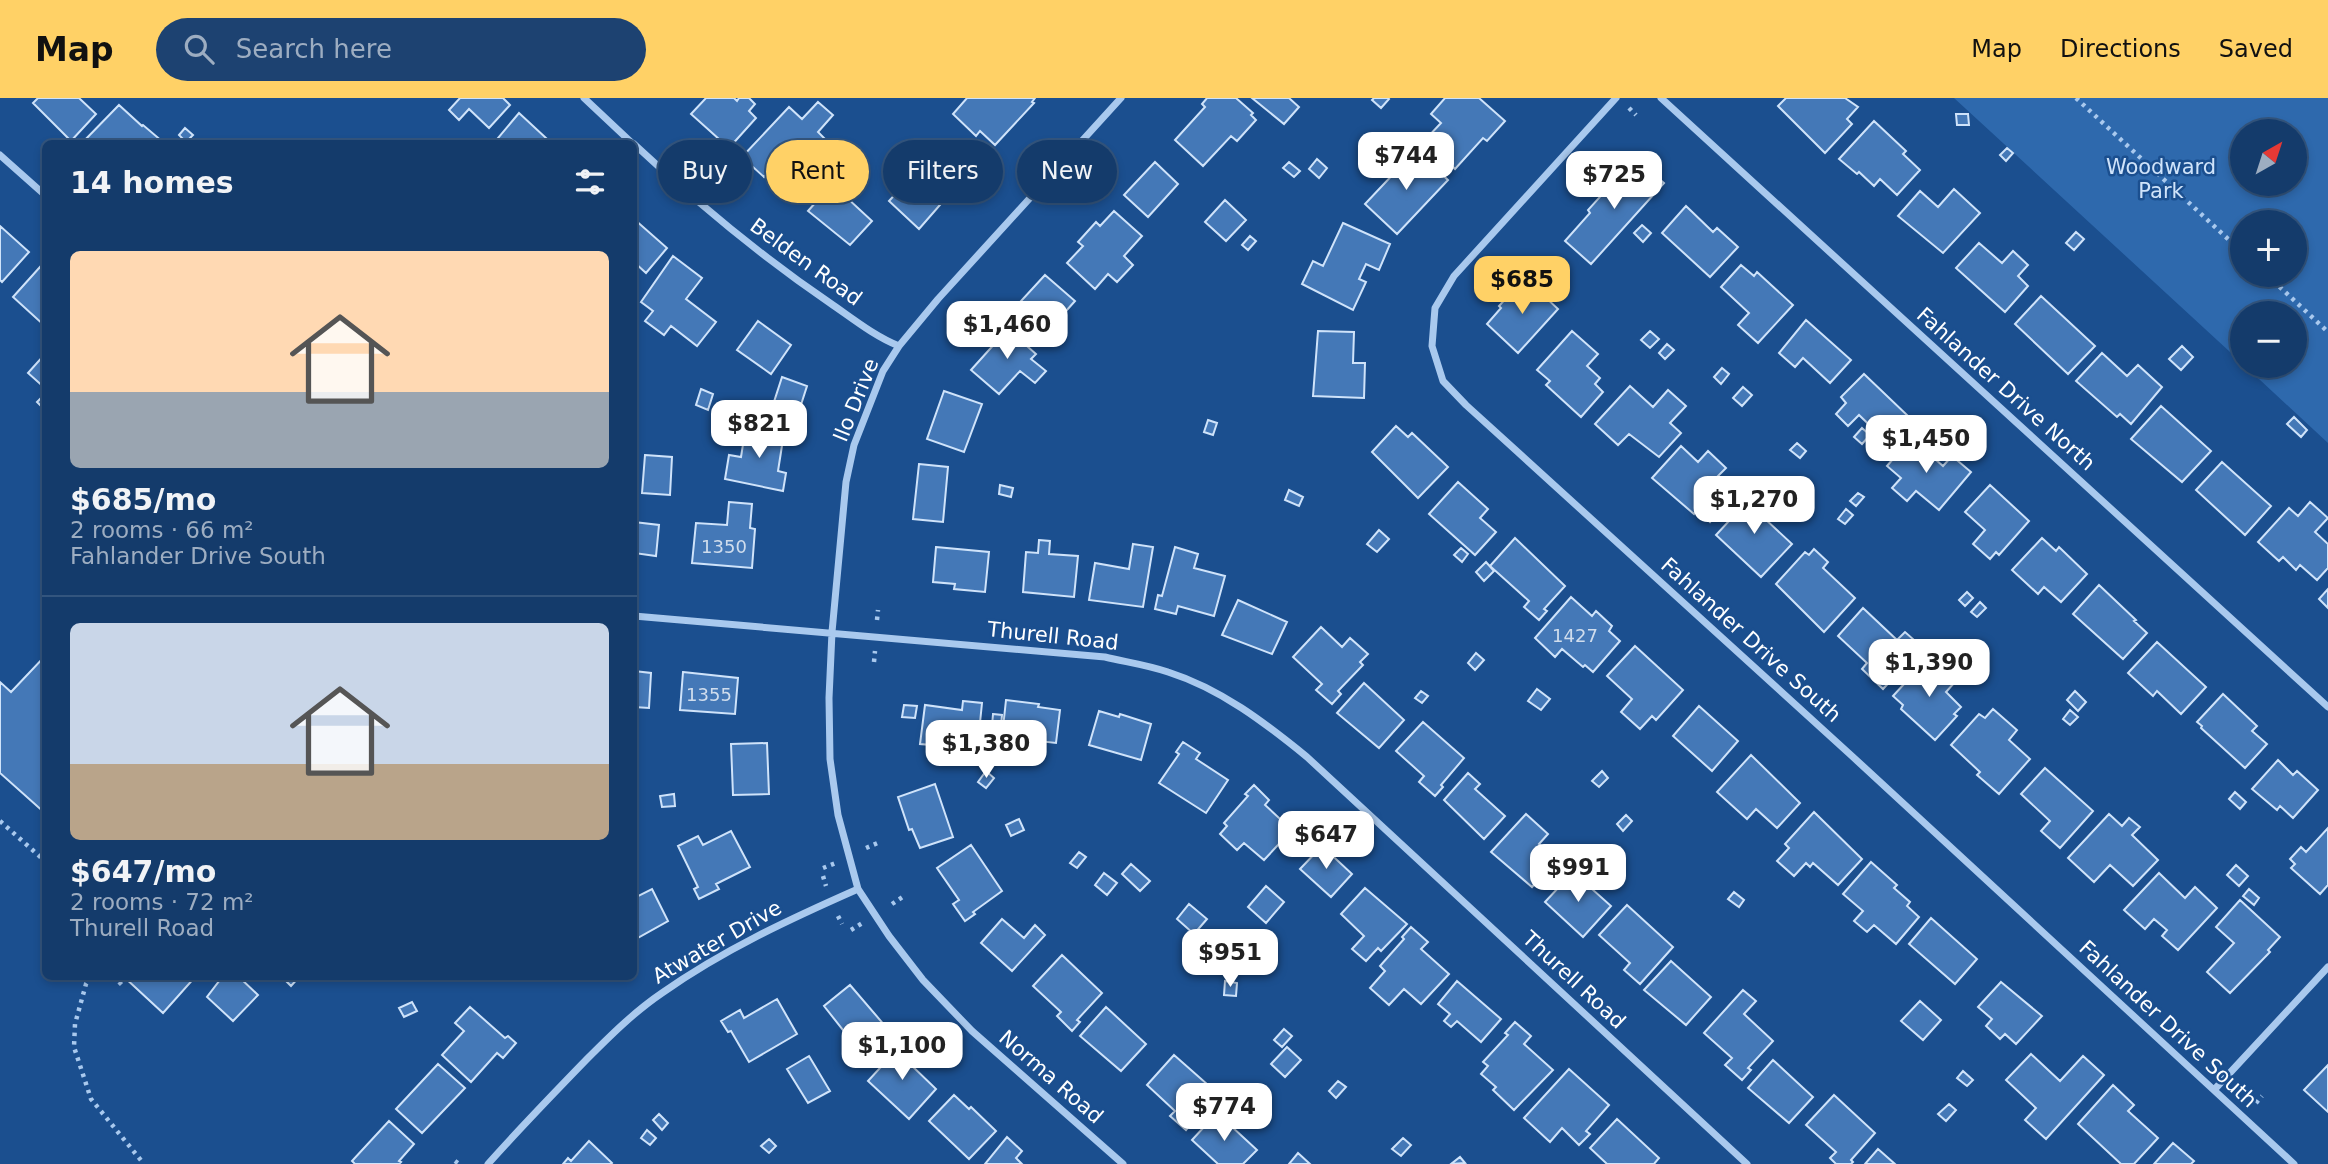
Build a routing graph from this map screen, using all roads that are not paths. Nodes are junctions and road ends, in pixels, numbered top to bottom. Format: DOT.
graph roads {
  1 [pos="584,98"];
  2 [pos="1121,98"];
  3 [pos="1616,98"];
  4 [pos="1661,98"];
  5 [pos="629,140"];
  6 [pos="637,148"];
  7 [pos="0,155"];
  8 [pos="42,193"];
  9 [pos="899,346"];
  10 [pos="637,616"];
  11 [pos="832,632"];
  12 [pos="2328,707"];
  13 [pos="858,888"];
  14 [pos="2328,968"];
  15 [pos="2214,1090"];
  16 [pos="488,1164"];
  17 [pos="1123,1164"];
  18 [pos="1747,1164"];
  19 [pos="2294,1164"];
  1 -- 5 [label="street, Belden Road"];
  2 -- 9 [label="street, Ilo Drive"];
  3 -- 15 [label="street, Fahlander Drive South"];
  4 -- 12 [label="street, Fahlander Drive North"];
  6 -- 9 [label="street, Belden Road"];
  7 -- 8 [label="street"];
  9 -- 11 [label="street, Ilo Drive"];
  10 -- 11 [label="street, Thurell Road"];
  11 -- 13 [label="street, Norma Road"];
  11 -- 18 [label="street, Thurell Road"];
  13 -- 16 [label="street, Atwater Drive"];
  13 -- 17 [label="street, Norma Road"];
  14 -- 15 [label="street"];
  15 -- 19 [label="street, Fahlander Drive South"];
}
